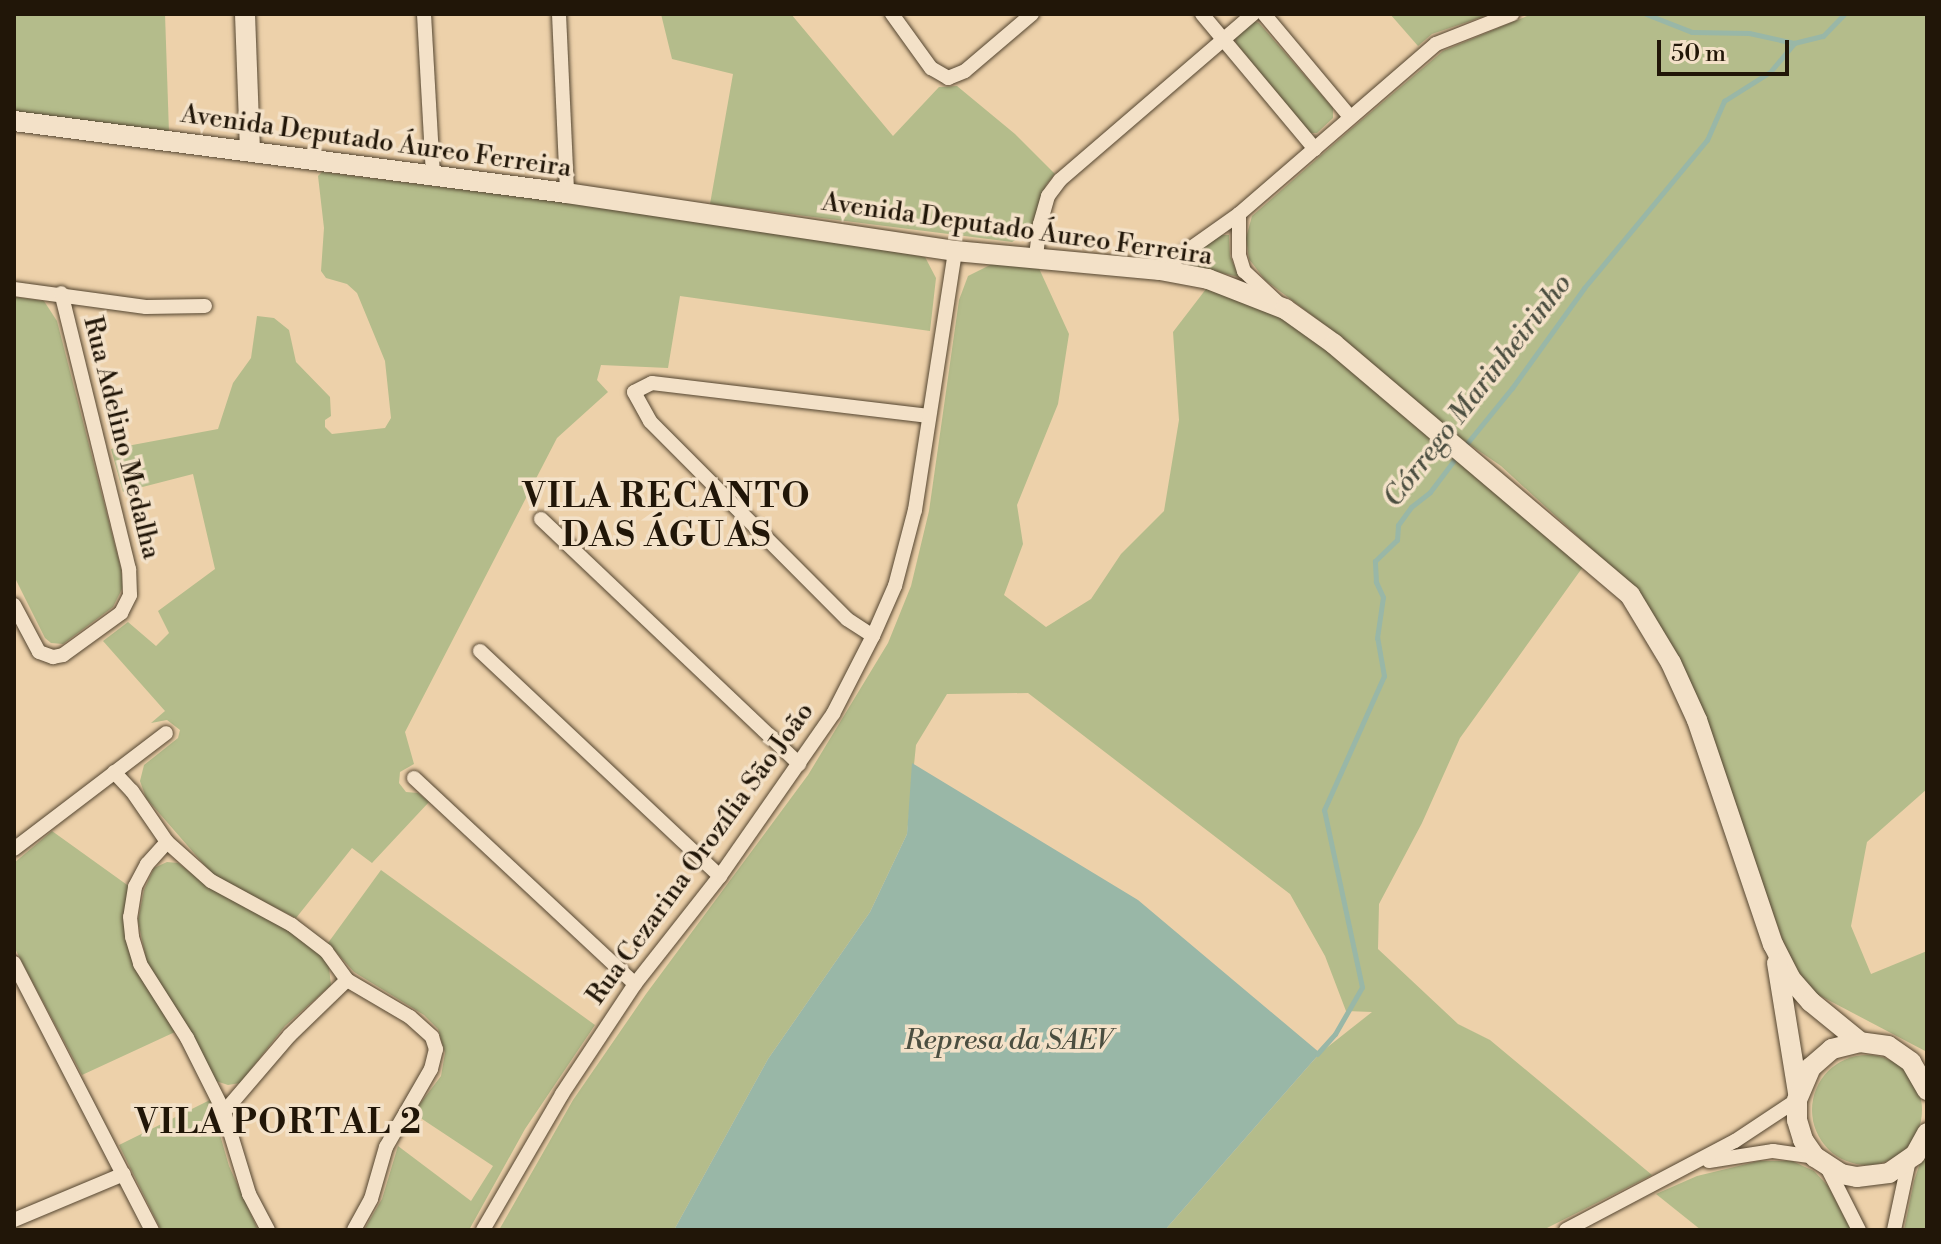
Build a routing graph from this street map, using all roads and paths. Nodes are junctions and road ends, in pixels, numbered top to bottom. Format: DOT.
graph roads {
  1 [pos="245,14"];
  2 [pos="424,14"];
  3 [pos="559,14"];
  4 [pos="892,14"];
  5 [pos="1032,14"];
  6 [pos="1202,14"];
  7 [pos="1253,14"];
  8 [pos="1264,14"];
  9 [pos="1512,14"];
  10 [pos="1223,38"];
  11 [pos="1350,117"];
  12 [pos="14,121"];
  13 [pos="1315,149"];
  14 [pos="250,150"];
  15 [pos="433,176"];
  16 [pos="567,193"];
  17 [pos="1239,214"];
  18 [pos="955,251"];
  19 [pos="1036,256"];
  20 [pos="1160,270"];
  21 [pos="14,289"];
  22 [pos="61,293"];
  23 [pos="205,306"];
  24 [pos="1285,309"];
  25 [pos="929,416"];
  26 [pos="541,519"];
  27 [pos="14,605"];
  28 [pos="873,636"];
  29 [pos="480,651"];
  30 [pos="166,733"];
  31 [pos="799,764"];
  32 [pos="114,772"];
  33 [pos="414,778"];
  34 [pos="167,842"];
  35 [pos="14,849"];
  36 [pos="720,876"];
  37 [pos="1773,944"];
  38 [pos="14,963"];
  39 [pos="347,980"];
  40 [pos="635,984"];
  41 [pos="1860,1042"];
  42 [pos="1919,1067"];
  43 [pos="1927,1090"];
  44 [pos="1797,1097"];
  45 [pos="224,1112"];
  46 [pos="1927,1133"];
  47 [pos="1917,1154"];
  48 [pos="1821,1162"];
  49 [pos="1693,1164"];
  50 [pos="124,1174"];
  51 [pos="14,1220"];
  52 [pos="152,1230"];
  53 [pos="268,1230"];
  54 [pos="354,1230"];
  55 [pos="483,1230"];
  56 [pos="1566,1230"];
  57 [pos="1859,1230"];
  58 [pos="1894,1230"];
  1 -- 14 [label="main road"];
  2 -- 15 [label="street"];
  3 -- 16 [label="street"];
  4 -- 5 [label="street"];
  6 -- 10 [label="street"];
  7 -- 10 [label="street"];
  8 -- 11 [label="street"];
  9 -- 11 [label="street"];
  10 -- 13 [label="street"];
  10 -- 19 [label="street"];
  11 -- 13 [label="street"];
  12 -- 14 [label="main road, Avenida Deputado Áureo Ferreira"];
  13 -- 17 [label="street"];
  14 -- 15 [label="main road, Avenida Deputado Áureo Ferreira"];
  15 -- 16 [label="main road, Avenida Deputado Áureo Ferreira"];
  16 -- 18 [label="main road, Avenida Deputado Áureo Ferreira"];
  17 -- 20 [label="street"];
  17 -- 24 [label="street"];
  18 -- 19 [label="main road, Avenida Deputado Áureo Ferreira"];
  18 -- 25 [label="street, Rua Cezarina Orozília São João"];
  19 -- 20 [label="main road, Avenida Deputado Áureo Ferreira"];
  20 -- 24 [label="main road, Avenida Deputado Áureo Ferreira"];
  21 -- 22 [label="street"];
  22 -- 23 [label="street"];
  22 -- 27 [label="street, Rua Adelino Medalha"];
  24 -- 37 [label="main road, Avenida Deputado Áureo Ferreira"];
  25 -- 28 [label="street, Rua Cezarina Orozília São João"];
  25 -- 28 [label="street"];
  26 -- 31 [label="street"];
  28 -- 31 [label="street, Rua Cezarina Orozília São João"];
  29 -- 36 [label="street"];
  30 -- 32 [label="street"];
  31 -- 36 [label="street, Rua Cezarina Orozília São João"];
  32 -- 34 [label="street"];
  32 -- 35 [label="street"];
  33 -- 40 [label="street"];
  34 -- 39 [label="street"];
  34 -- 45 [label="street"];
  36 -- 40 [label="street, Rua Cezarina Orozília São João"];
  37 -- 41 [label="main road, Avenida Deputado Áureo Ferreira"];
  37 -- 44 [label="main road, Avenida Deputado Áureo Ferreira"];
  38 -- 50 [label="street"];
  39 -- 45 [label="street"];
  39 -- 54 [label="street"];
  40 -- 55 [label="street, Rua Cezarina Orozília São João"];
  41 -- 42 [label="main road"];
  41 -- 44 [label="main road"];
  42 -- 43 [label="main road"];
  44 -- 48 [label="main road, Avenida Deputado Áureo Ferreira"];
  44 -- 49 [label="street"];
  45 -- 53 [label="street"];
  46 -- 47 [label="main road"];
  47 -- 48 [label="main road"];
  47 -- 58 [label="street"];
  48 -- 49 [label="street"];
  48 -- 57 [label="street"];
  49 -- 56 [label="street"];
  50 -- 51 [label="street"];
  50 -- 52 [label="street"];
}
